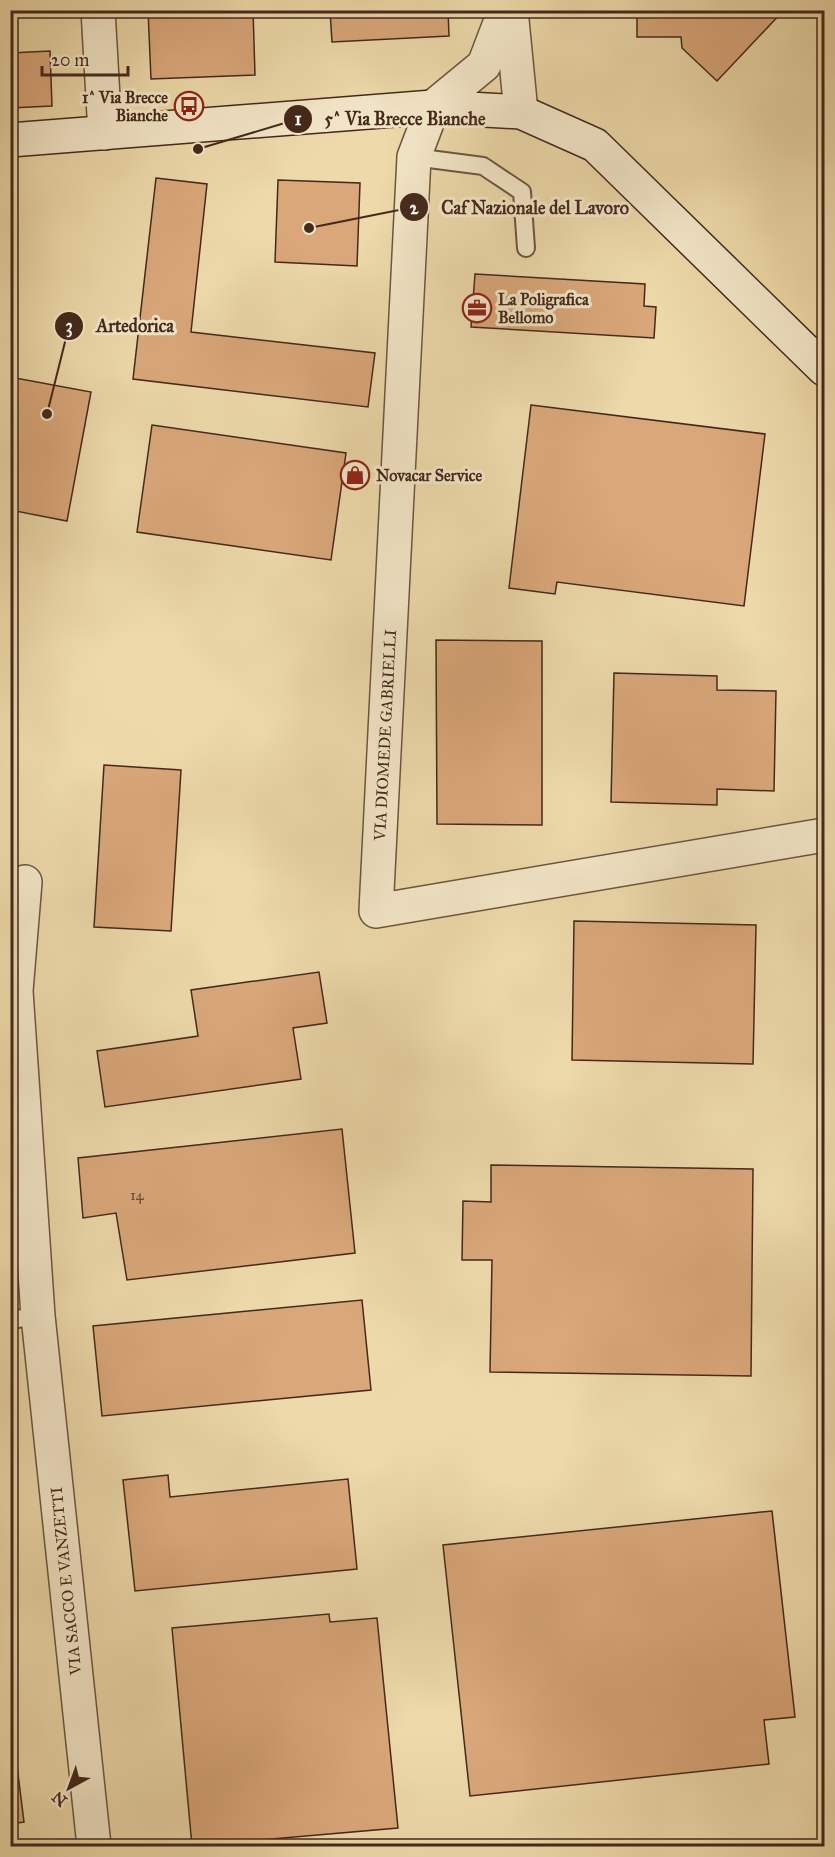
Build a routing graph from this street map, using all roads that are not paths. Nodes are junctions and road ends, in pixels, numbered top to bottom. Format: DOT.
graph roads {
  1 [pos="98,10"];
  2 [pos="505,10"];
  3 [pos="511,10"];
  4 [pos="433,107"];
  5 [pos="522,112"];
  6 [pos="105,133"];
  7 [pos="10,140"];
  8 [pos="414,157"];
  9 [pos="526,248"];
  10 [pos="825,369"];
  11 [pos="825,835"];
  12 [pos="25,882"];
  13 [pos="15,935"];
  14 [pos="24,1318"];
  15 [pos="94,1846"];
  1 -- 6 [label="street"];
  2 -- 4 [label="street"];
  3 -- 5 [label="street"];
  4 -- 5 [label="street"];
  4 -- 6 [label="street"];
  4 -- 8 [label="street, VIA DIOMEDE GABRIELLI"];
  5 -- 10 [label="street"];
  6 -- 7 [label="street"];
  8 -- 9 [label="lane"];
  8 -- 11 [label="street, VIA DIOMEDE GABRIELLI"];
  12 -- 13 [label="street, VIA SACCO E VANZETTI"];
  13 -- 14 [label="street, VIA SACCO E VANZETTI"];
  14 -- 15 [label="street, VIA SACCO E VANZETTI"];
}
